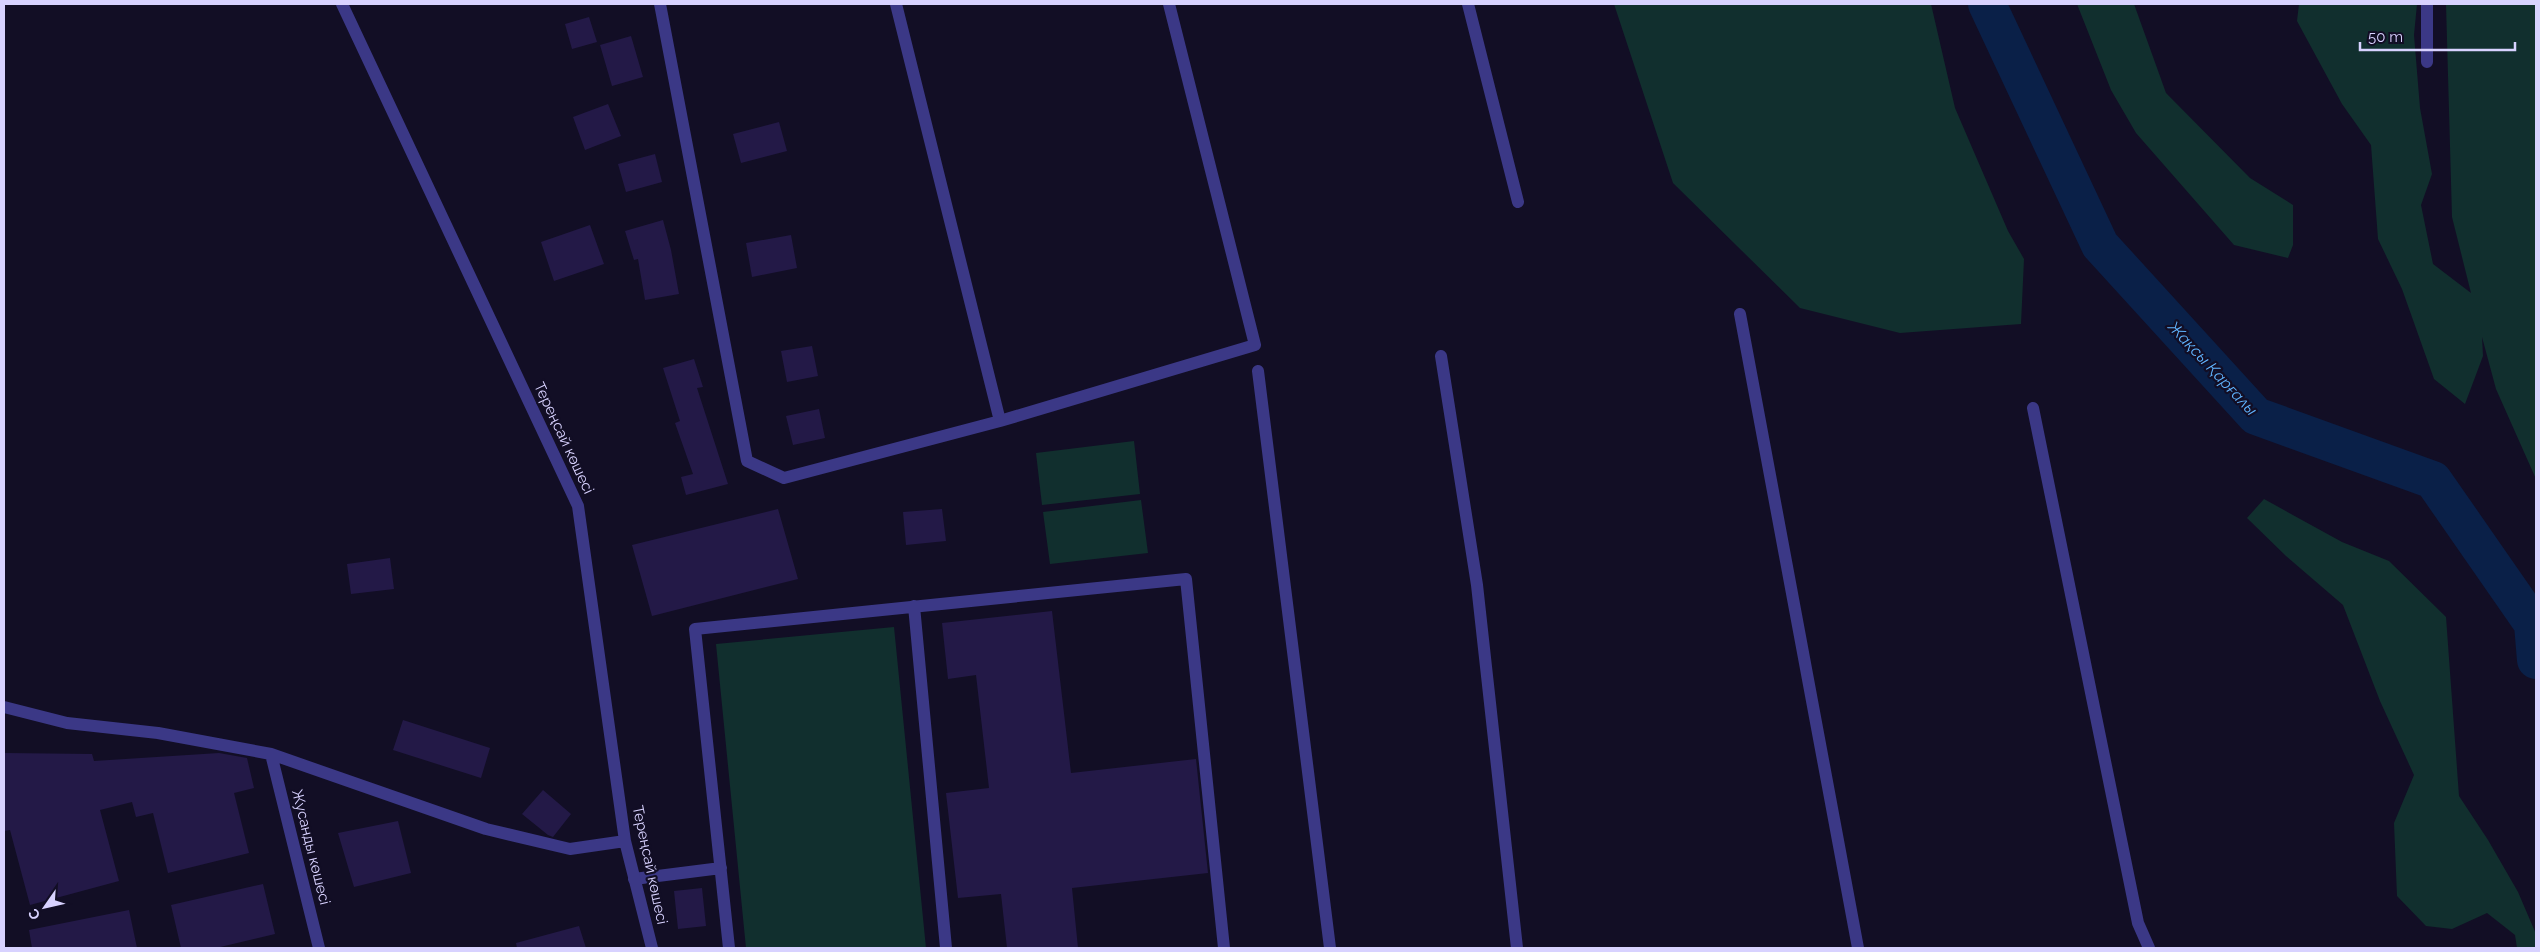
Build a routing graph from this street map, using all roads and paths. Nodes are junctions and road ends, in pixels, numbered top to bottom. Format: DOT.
graph roads {
  1 [pos="342,4"];
  2 [pos="660,4"];
  3 [pos="896,4"];
  4 [pos="1169,4"];
  5 [pos="1468,4"];
  6 [pos="2427,4"];
  7 [pos="2427,62"];
  8 [pos="1518,202"];
  9 [pos="1740,314"];
  10 [pos="1441,356"];
  11 [pos="1258,372"];
  12 [pos="2033,408"];
  13 [pos="1000,421"];
  14 [pos="914,606"];
  15 [pos="4,707"];
  16 [pos="271,754"];
  17 [pos="625,841"];
  18 [pos="721,868"];
  19 [pos="634,879"];
  20 [pos="319,948"];
  21 [pos="652,948"];
  22 [pos="729,948"];
  23 [pos="946,948"];
  24 [pos="1224,948"];
  25 [pos="1330,948"];
  26 [pos="1516,948"];
  27 [pos="1858,948"];
  28 [pos="2149,948"];
  1 -- 17 [label="street, Тереңсай көшесі"];
  2 -- 13 [label="street"];
  3 -- 13 [label="street"];
  4 -- 13 [label="street"];
  5 -- 8 [label="street"];
  6 -- 7 [label="street"];
  9 -- 27 [label="street"];
  10 -- 26 [label="street"];
  11 -- 25 [label="street"];
  12 -- 28 [label="street"];
  14 -- 18 [label="street"];
  14 -- 23 [label="street"];
  14 -- 24 [label="street"];
  15 -- 16 [label="street"];
  16 -- 17 [label="street"];
  16 -- 20 [label="street, Жусанды көшесі"];
  17 -- 19 [label="street, Тереңсай көшесі"];
  18 -- 19 [label="street"];
  18 -- 22 [label="street"];
  19 -- 21 [label="street, Тереңсай көшесі"];
}
